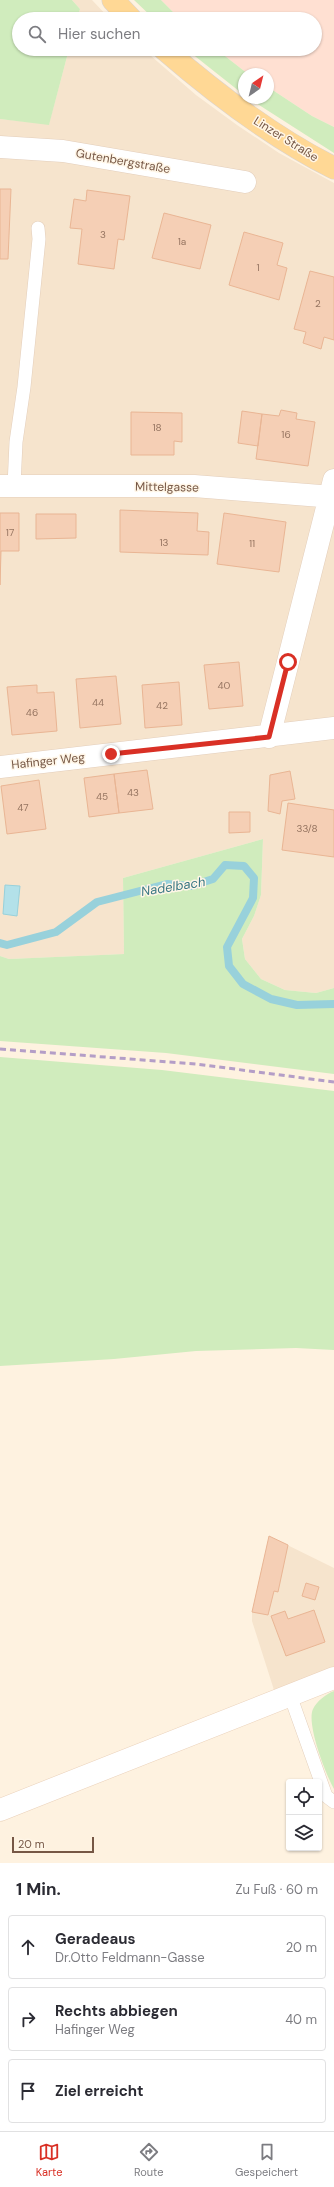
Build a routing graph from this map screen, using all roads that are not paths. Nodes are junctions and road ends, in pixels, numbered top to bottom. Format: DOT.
graph roads {
  1 [pos="113,0"];
  2 [pos="124,12"];
  3 [pos="172,56"];
  4 [pos="0,147"];
  5 [pos="334,168"];
  6 [pos="245,182"];
  7 [pos="38,228"];
  8 [pos="7,486"];
  9 [pos="332,491"];
  10 [pos="334,728"];
  11 [pos="269,737"];
  12 [pos="0,767"];
  13 [pos="334,1678"];
  14 [pos="290,1695"];
  15 [pos="334,1802"];
  16 [pos="0,1810"];
  1 -- 2 [label="main road"];
  3 -- 5 [label="main road, Linzer Straße"];
  4 -- 6 [label="street, Gutenbergstraße"];
  7 -- 8 [label="lane"];
  8 -- 9 [label="street, Mittelgasse"];
  9 -- 11 [label="street"];
  10 -- 11 [label="street, Hafinger Weg"];
  11 -- 12 [label="street, Hafinger Weg"];
  13 -- 14 [label="street"];
  14 -- 15 [label="lane"];
  14 -- 16 [label="street"];
}
